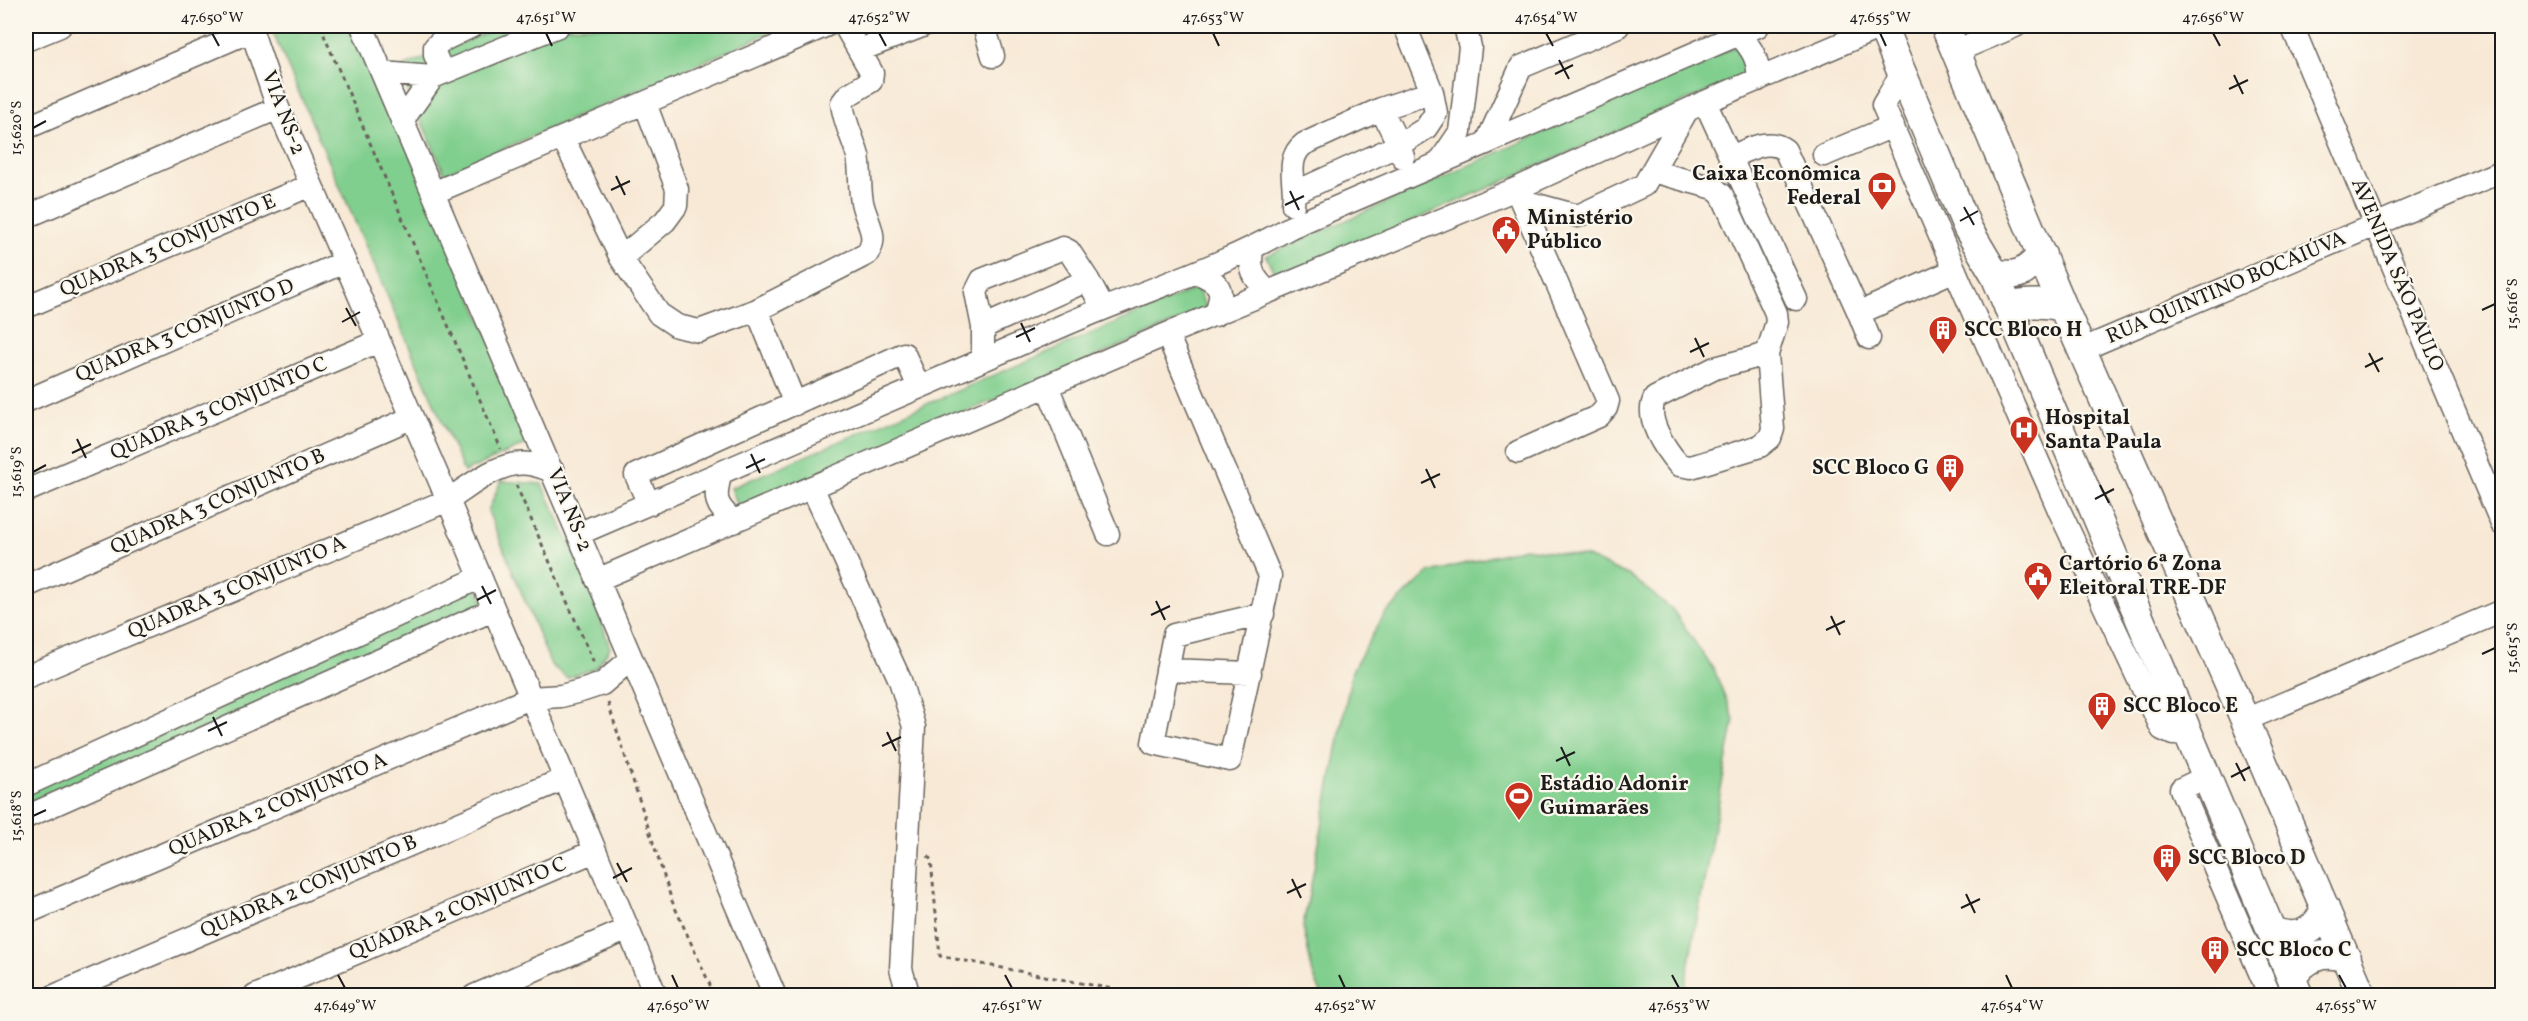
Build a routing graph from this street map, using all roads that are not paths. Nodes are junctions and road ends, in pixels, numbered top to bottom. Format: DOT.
graph roads {
  1 [pos="60,26"];
  2 [pos="362,26"];
  3 [pos="472,26"];
  4 [pos="558,26"];
  5 [pos="825,26"];
  6 [pos="845,26"];
  7 [pos="922,26"];
  8 [pos="984,26"];
  9 [pos="1405,26"];
  10 [pos="1466,26"];
  11 [pos="1618,26"];
  12 [pos="1883,26"];
  13 [pos="2015,26"];
  14 [pos="2292,26"];
  15 [pos="251,28"];
  16 [pos="1748,30"];
  17 [pos="523,32"];
  18 [pos="1950,38"];
  19 [pos="26,40"];
  20 [pos="860,50"];
  21 [pos="993,56"];
  22 [pos="382,73"];
  23 [pos="1902,73"];
  24 [pos="438,75"];
  25 [pos="1758,80"];
  26 [pos="1432,92"];
  27 [pos="645,103"];
  28 [pos="1696,107"];
  29 [pos="278,108"];
  30 [pos="1381,109"];
  31 [pos="402,121"];
  32 [pos="1893,126"];
  33 [pos="26,128"];
  34 [pos="563,138"];
  35 [pos="1487,142"];
  36 [pos="1399,145"];
  37 [pos="1824,155"];
  38 [pos="1730,157"];
  39 [pos="1439,163"];
  40 [pos="1652,171"];
  41 [pos="2502,171"];
  42 [pos="1410,176"];
  43 [pos="311,185"];
  44 [pos="1294,193"];
  45 [pos="433,194"];
  46 [pos="1519,195"];
  47 [pos="26,217"];
  48 [pos="2376,224"];
  49 [pos="1291,227"];
  50 [pos="1252,250"];
  51 [pos="2042,255"];
  52 [pos="621,258"];
  53 [pos="344,262"];
  54 [pos="1955,270"];
  55 [pos="1198,273"];
  56 [pos="1994,273"];
  57 [pos="1088,280"];
  58 [pos="1268,292"];
  59 [pos="1796,299"];
  60 [pos="26,306"];
  61 [pos="2008,307"];
  62 [pos="2062,307"];
  63 [pos="1103,308"];
  64 [pos="757,310"];
  65 [pos="1859,313"];
  66 [pos="1215,315"];
  67 [pos="1977,319"];
  68 [pos="983,327"];
  69 [pos="1167,334"];
  70 [pos="1869,338"];
  71 [pos="378,341"];
  72 [pos="2083,349"];
  73 [pos="1767,354"];
  74 [pos="983,360"];
  75 [pos="1047,386"];
  76 [pos="919,387"];
  77 [pos="26,401"];
  78 [pos="796,403"];
  79 [pos="411,418"];
  80 [pos="845,419"];
  81 [pos="777,449"];
  82 [pos="1518,452"];
  83 [pos="553,471"];
  84 [pos="720,475"];
  85 [pos="812,487"];
  86 [pos="26,491"];
  87 [pos="448,500"];
  88 [pos="2088,500"];
  89 [pos="649,504"];
  90 [pos="2060,512"];
  91 [pos="734,522"];
  92 [pos="2502,524"];
  93 [pos="578,534"];
  94 [pos="1108,534"];
  95 [pos="479,578"];
  96 [pos="597,580"];
  97 [pos="26,586"];
  98 [pos="493,610"];
  99 [pos="2502,611"];
  100 [pos="1263,614"];
  101 [pos="631,659"];
  102 [pos="1167,670"];
  103 [pos="1250,673"];
  104 [pos="26,677"];
  105 [pos="234,690"];
  106 [pos="530,698"];
  107 [pos="177,716"];
  108 [pos="246,719"];
  109 [pos="2245,720"];
  110 [pos="2187,731"];
  111 [pos="191,743"];
  112 [pos="2206,777"];
  113 [pos="564,779"];
  114 [pos="26,785"];
  115 [pos="26,816"];
  116 [pos="595,851"];
  117 [pos="2325,907"];
  118 [pos="26,913"];
  119 [pos="628,929"];
  120 [pos="2271,930"];
  121 [pos="2347,958"];
  122 [pos="2295,987"];
  123 [pos="54,996"];
  124 [pos="255,996"];
  125 [pos="474,996"];
  126 [pos="656,996"];
  127 [pos="775,996"];
  128 [pos="909,996"];
  129 [pos="2270,996"];
  130 [pos="2362,996"];
  1 -- 19 [label="street"];
  2 -- 22 [label="street, VIA NS-2"];
  3 -- 24 [label="street"];
  4 -- 17 [label="street"];
  5 -- 27 [label="street"];
  6 -- 20 [label="street"];
  7 -- 20 [label="street"];
  8 -- 21 [label="street"];
  9 -- 26 [label="street"];
  10 -- 39 [label="street"];
  11 -- 35 [label="street"];
  12 -- 23 [label="main road"];
  12 -- 25 [label="street"];
  13 -- 18 [label="street"];
  14 -- 48 [label="street, AVENIDA SÃO PAULO"];
  15 -- 29 [label="street, VIA NS-2"];
  15 -- 33 [label="street"];
  16 -- 25 [label="street"];
  16 -- 35 [label="street"];
  17 -- 24 [label="street"];
  18 -- 51 [label="main road"];
  20 -- 64 [label="street"];
  22 -- 24 [label="street"];
  22 -- 31 [label="street, VIA NS-2"];
  23 -- 32 [label="street"];
  23 -- 56 [label="main road"];
  24 -- 31 [label="street"];
  25 -- 28 [label="street"];
  26 -- 30 [label="street"];
  26 -- 36 [label="street"];
  27 -- 34 [label="street"];
  27 -- 52 [label="street"];
  28 -- 38 [label="street"];
  28 -- 40 [label="street"];
  28 -- 46 [label="street"];
  29 -- 43 [label="street, VIA NS-2"];
  29 -- 47 [label="street"];
  30 -- 36 [label="street"];
  30 -- 44 [label="street"];
  31 -- 45 [label="street, VIA NS-2"];
  32 -- 37 [label="street"];
  32 -- 54 [label="street"];
  34 -- 45 [label="street"];
  34 -- 52 [label="street"];
  35 -- 39 [label="street"];
  36 -- 42 [label="street"];
  36 -- 44 [label="street"];
  38 -- 59 [label="street"];
  38 -- 65 [label="street"];
  39 -- 42 [label="street"];
  40 -- 46 [label="street"];
  40 -- 73 [label="street"];
  41 -- 48 [label="street, RUA QUINTINO BOCAIÚVA"];
  42 -- 49 [label="street"];
  43 -- 53 [label="street, VIA NS-2"];
  43 -- 60 [label="street, QUADRA 3 CONJUNTO E"];
  44 -- 49 [label="street"];
  45 -- 83 [label="street, VIA NS-2"];
  46 -- 58 [label="street"];
  46 -- 82 [label="street"];
  48 -- 72 [label="street, RUA QUINTINO BOCAIÚVA"];
  48 -- 92 [label="street, AVENIDA SÃO PAULO"];
  49 -- 50 [label="street"];
  50 -- 55 [label="street"];
  50 -- 58 [label="street"];
  51 -- 56 [label="main road"];
  51 -- 62 [label="main road"];
  52 -- 64 [label="street"];
  53 -- 71 [label="street, VIA NS-2"];
  53 -- 77 [label="street, QUADRA 3 CONJUNTO D"];
  54 -- 65 [label="street"];
  54 -- 67 [label="street"];
  55 -- 63 [label="street"];
  55 -- 66 [label="street"];
  56 -- 61 [label="main road"];
  57 -- 63 [label="street"];
  57 -- 68 [label="street"];
  57 -- 68 [label="street"];
  58 -- 66 [label="street"];
  61 -- 62 [label="main road"];
  61 -- 67 [label="street"];
  61 -- 88 [label="main road"];
  62 -- 72 [label="main road"];
  63 -- 74 [label="street"];
  64 -- 78 [label="street"];
  65 -- 70 [label="street"];
  66 -- 69 [label="street"];
  67 -- 90 [label="street"];
  68 -- 74 [label="street"];
  69 -- 75 [label="street"];
  69 -- 100 [label="street"];
  71 -- 79 [label="street, VIA NS-2"];
  71 -- 86 [label="street, QUADRA 3 CONJUNTO C"];
  72 -- 109 [label="main road"];
  73 -- 73 [label="street"];
  74 -- 76 [label="street"];
  75 -- 85 [label="street"];
  75 -- 94 [label="street"];
  76 -- 78 [label="street"];
  76 -- 80 [label="street"];
  78 -- 80 [label="street"];
  78 -- 81 [label="street"];
  78 -- 89 [label="street"];
  79 -- 87 [label="street, VIA NS-2"];
  79 -- 97 [label="street, QUADRA 3 CONJUNTO B"];
  80 -- 81 [label="street"];
  81 -- 84 [label="street"];
  83 -- 87 [label="street, QUADRA 3 CONJUNTO A"];
  83 -- 93 [label="street, VIA NS-2"];
  84 -- 89 [label="street"];
  84 -- 91 [label="street"];
  85 -- 91 [label="street"];
  85 -- 128 [label="street"];
  87 -- 95 [label="street, VIA NS-2"];
  87 -- 104 [label="street, QUADRA 3 CONJUNTO A"];
  88 -- 90 [label="street"];
  88 -- 110 [label="main road"];
  89 -- 93 [label="street"];
  90 -- 110 [label="street"];
  91 -- 96 [label="street"];
  93 -- 96 [label="street, VIA NS-2"];
  95 -- 98 [label="street, VIA NS-2"];
  95 -- 105 [label="street"];
  96 -- 101 [label="street, VIA NS-2"];
  98 -- 106 [label="street, VIA NS-2"];
  98 -- 108 [label="street"];
  99 -- 109 [label="street"];
  100 -- 102 [label="street"];
  100 -- 103 [label="street"];
  101 -- 106 [label="street, QUADRA 2 CONJUNTO A"];
  101 -- 127 [label="street, VIA NS-2"];
  102 -- 103 [label="street"];
  102 -- 103 [label="street"];
  105 -- 107 [label="street"];
  105 -- 108 [label="street"];
  106 -- 113 [label="street, VIA NS-2"];
  106 -- 118 [label="street, QUADRA 2 CONJUNTO A"];
  107 -- 111 [label="street"];
  107 -- 114 [label="street"];
  108 -- 111 [label="street"];
  109 -- 117 [label="main road"];
  110 -- 112 [label="main road"];
  111 -- 115 [label="street"];
  112 -- 120 [label="main road"];
  112 -- 129 [label="street"];
  113 -- 116 [label="street, VIA NS-2"];
  113 -- 123 [label="street, QUADRA 2 CONJUNTO B"];
  116 -- 119 [label="street, VIA NS-2"];
  116 -- 124 [label="street, QUADRA 2 CONJUNTO C"];
  117 -- 120 [label="main road"];
  117 -- 121 [label="main road"];
  119 -- 125 [label="street"];
  119 -- 126 [label="street, VIA NS-2"];
  120 -- 122 [label="main road"];
  121 -- 122 [label="main road"];
  121 -- 130 [label="main road"];
}
